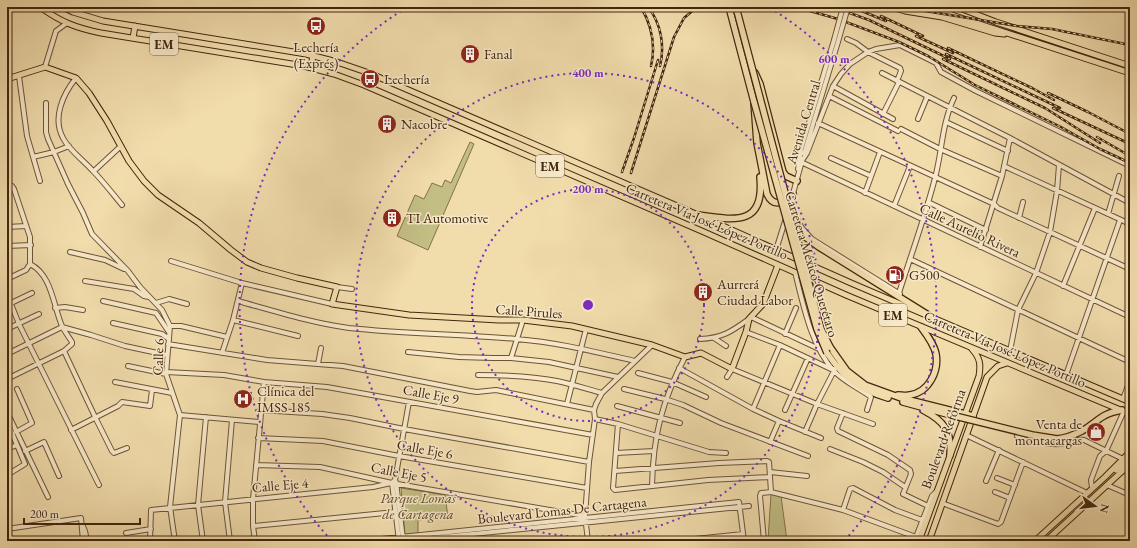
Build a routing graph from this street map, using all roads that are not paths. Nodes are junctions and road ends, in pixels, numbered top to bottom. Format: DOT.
graph roads {
  1 [pos="40,7"];
  2 [pos="63,7"];
  3 [pos="729,7"];
  4 [pos="736,7"];
  5 [pos="844,7"];
  6 [pos="892,7"];
  7 [pos="927,7"];
  8 [pos="957,7"];
  9 [pos="67,24"];
  10 [pos="135,26"];
  11 [pos="1013,35"];
  12 [pos="133,38"];
  13 [pos="847,39"];
  14 [pos="836,41"];
  15 [pos="868,52"];
  16 [pos="313,55"];
  17 [pos="751,63"];
  18 [pos="1130,66"];
  19 [pos="45,67"];
  20 [pos="311,68"];
  21 [pos="882,73"];
  22 [pos="1130,73"];
  23 [pos="19,76"];
  24 [pos="76,78"];
  25 [pos="7,80"];
  26 [pos="898,81"];
  27 [pos="833,86"];
  28 [pos="829,96"];
  29 [pos="927,97"];
  30 [pos="954,98"];
  31 [pos="754,102"];
  32 [pos="46,103"];
  33 [pos="949,108"];
  34 [pos="883,114"];
  35 [pos="893,119"];
  36 [pos="918,119"];
  37 [pos="946,122"];
  38 [pos="818,123"];
  39 [pos="1010,138"];
  40 [pos="757,143"];
  41 [pos="69,146"];
  42 [pos="121,146"];
  43 [pos="940,149"];
  44 [pos="1008,151"];
  45 [pos="54,152"];
  46 [pos="880,152"];
  47 [pos="33,157"];
  48 [pos="831,158"];
  49 [pos="801,162"];
  50 [pos="1059,165"];
  51 [pos="910,166"];
  52 [pos="1004,166"];
  53 [pos="1130,166"];
  54 [pos="94,171"];
  55 [pos="799,174"];
  56 [pos="871,176"];
  57 [pos="1002,176"];
  58 [pos="1119,176"];
  59 [pos="935,177"];
  60 [pos="40,181"];
  61 [pos="797,181"];
  62 [pos="7,185"];
  63 [pos="1057,191"];
  64 [pos="865,193"];
  65 [pos="793,194"];
  66 [pos="1114,195"];
  67 [pos="928,202"];
  68 [pos="1023,202"];
  69 [pos="790,203"];
  70 [pos="1130,203"];
  71 [pos="994,204"];
  72 [pos="122,205"];
  73 [pos="894,206"];
  74 [pos="1095,208"];
  75 [pos="1108,214"];
  76 [pos="698,215"];
  77 [pos="791,218"];
  78 [pos="1019,218"];
  79 [pos="923,220"];
  80 [pos="1120,220"];
  81 [pos="1130,224"];
  82 [pos="26,226"];
  83 [pos="7,227"];
  84 [pos="986,230"];
  85 [pos="1050,232"];
  86 [pos="31,245"];
  87 [pos="7,246"];
  88 [pos="1079,246"];
  89 [pos="980,247"];
  90 [pos="776,250"];
  91 [pos="70,252"];
  92 [pos="1107,258"];
  93 [pos="910,259"];
  94 [pos="171,261"];
  95 [pos="30,264"];
  96 [pos="778,264"];
  97 [pos="1130,269"];
  98 [pos="128,271"];
  99 [pos="795,272"];
  100 [pos="1036,273"];
  101 [pos="809,278"];
  102 [pos="7,279"];
  103 [pos="85,281"];
  104 [pos="242,283"];
  105 [pos="1063,286"];
  106 [pos="337,287"];
  107 [pos="352,289"];
  108 [pos="32,293"];
  109 [pos="899,293"];
  110 [pos="7,294"];
  111 [pos="150,297"];
  112 [pos="1093,299"];
  113 [pos="238,301"];
  114 [pos="103,302"];
  115 [pos="156,303"];
  116 [pos="909,303"];
  117 [pos="9,304"];
  118 [pos="187,304"];
  119 [pos="332,304"];
  120 [pos="56,308"];
  121 [pos="796,308"];
  122 [pos="83,310"];
  123 [pos="1018,310"];
  124 [pos="38,314"];
  125 [pos="1130,317"];
  126 [pos="750,318"];
  127 [pos="933,318"];
  128 [pos="233,320"];
  129 [pos="523,320"];
  130 [pos="112,323"];
  131 [pos="19,324"];
  132 [pos="170,326"];
  133 [pos="921,326"];
  134 [pos="62,327"];
  135 [pos="7,329"];
  136 [pos="586,329"];
  137 [pos="170,332"];
  138 [pos="746,332"];
  139 [pos="785,334"];
  140 [pos="298,336"];
  141 [pos="227,337"];
  142 [pos="714,338"];
  143 [pos="1079,338"];
  144 [pos="516,339"];
  145 [pos="700,339"];
  146 [pos="169,341"];
  147 [pos="29,342"];
  148 [pos="652,345"];
  149 [pos="780,345"];
  150 [pos="726,346"];
  151 [pos="970,347"];
  152 [pos="321,348"];
  153 [pos="581,348"];
  154 [pos="820,349"];
  155 [pos="829,350"];
  156 [pos="64,351"];
  157 [pos="1010,351"];
  158 [pos="408,352"];
  159 [pos="222,353"];
  160 [pos="7,354"];
  161 [pos="167,355"];
  162 [pos="686,357"];
  163 [pos="511,358"];
  164 [pos="808,358"];
  165 [pos="635,361"];
  166 [pos="1130,362"];
  167 [pos="40,363"];
  168 [pos="1008,363"];
  169 [pos="318,364"];
  170 [pos="128,366"];
  171 [pos="836,366"];
  172 [pos="576,368"];
  173 [pos="679,368"];
  174 [pos="732,369"];
  175 [pos="166,373"];
  176 [pos="638,373"];
  177 [pos="478,375"];
  178 [pos="1066,375"];
  179 [pos="979,376"];
  180 [pos="618,377"];
  181 [pos="727,377"];
  182 [pos="987,377"];
  183 [pos="7,379"];
  184 [pos="1130,380"];
  185 [pos="115,382"];
  186 [pos="264,382"];
  187 [pos="672,382"];
  188 [pos="765,382"];
  189 [pos="572,385"];
  190 [pos="624,388"];
  191 [pos="17,389"];
  192 [pos="152,390"];
  193 [pos="602,392"];
  194 [pos="172,393"];
  195 [pos="792,394"];
  196 [pos="890,394"];
  197 [pos="706,397"];
  198 [pos="666,399"];
  199 [pos="1123,399"];
  200 [pos="409,402"];
  201 [pos="1130,402"];
  202 [pos="568,404"];
  203 [pos="817,404"];
  204 [pos="912,405"];
  205 [pos="617,406"];
  206 [pos="753,409"];
  207 [pos="260,410"];
  208 [pos="594,410"];
  209 [pos="784,410"];
  210 [pos="867,410"];
  211 [pos="1123,411"];
  212 [pos="7,412"];
  213 [pos="843,413"];
  214 [pos="965,414"];
  215 [pos="1130,414"];
  216 [pos="180,415"];
  217 [pos="973,416"];
  218 [pos="206,417"];
  219 [pos="660,417"];
  220 [pos="96,419"];
  221 [pos="595,419"];
  222 [pos="232,420"];
  223 [pos="7,421"];
  224 [pos="779,421"];
  225 [pos="259,422"];
  226 [pos="680,423"];
  227 [pos="618,424"];
  228 [pos="873,424"];
  229 [pos="71,430"];
  230 [pos="404,430"];
  231 [pos="16,432"];
  232 [pos="805,432"];
  233 [pos="966,434"];
  234 [pos="593,435"];
  235 [pos="657,436"];
  236 [pos="1017,436"];
  237 [pos="258,438"];
  238 [pos="821,438"];
  239 [pos="17,442"];
  240 [pos="770,442"];
  241 [pos="127,448"];
  242 [pos="830,448"];
  243 [pos="7,449"];
  244 [pos="25,450"];
  245 [pos="999,450"];
  246 [pos="654,451"];
  247 [pos="1106,451"];
  248 [pos="1130,452"];
  249 [pos="616,453"];
  250 [pos="726,453"];
  251 [pos="950,455"];
  252 [pos="399,456"];
  253 [pos="808,456"];
  254 [pos="1130,458"];
  255 [pos="1123,459"];
  256 [pos="590,462"];
  257 [pos="1023,462"];
  258 [pos="1130,464"];
  259 [pos="256,465"];
  260 [pos="652,469"];
  261 [pos="615,471"];
  262 [pos="770,474"];
  263 [pos="7,475"];
  264 [pos="59,476"];
  265 [pos="807,476"];
  266 [pos="1105,477"];
  267 [pos="998,478"];
  268 [pos="986,481"];
  269 [pos="395,482"];
  270 [pos="99,485"];
  271 [pos="1015,485"];
  272 [pos="1107,485"];
  273 [pos="652,486"];
  274 [pos="905,487"];
  275 [pos="588,488"];
  276 [pos="1092,488"];
  277 [pos="937,491"];
  278 [pos="771,492"];
  279 [pos="995,492"];
  280 [pos="1087,493"];
  281 [pos="1130,495"];
  282 [pos="1095,496"];
  283 [pos="48,498"];
  284 [pos="1010,498"];
  285 [pos="1081,498"];
  286 [pos="253,499"];
  287 [pos="225,502"];
  288 [pos="942,503"];
  289 [pos="1086,504"];
  290 [pos="198,505"];
  291 [pos="740,505"];
  292 [pos="749,506"];
  293 [pos="928,506"];
  294 [pos="170,507"];
  295 [pos="842,510"];
  296 [pos="395,512"];
  297 [pos="586,519"];
  298 [pos="922,520"];
  299 [pos="82,524"];
  300 [pos="253,526"];
  301 [pos="7,529"];
  302 [pos="151,529"];
  303 [pos="126,533"];
  304 [pos="744,534"];
  305 [pos="401,539"];
  306 [pos="918,539"];
  307 [pos="83,541"];
  308 [pos="87,541"];
  309 [pos="150,541"];
  310 [pos="175,541"];
  311 [pos="203,541"];
  312 [pos="230,541"];
  313 [pos="255,541"];
  314 [pos="362,541"];
  315 [pos="588,541"];
  316 [pos="676,541"];
  317 [pos="744,541"];
  318 [pos="764,541"];
  319 [pos="929,541"];
  320 [pos="1035,541"];
  321 [pos="1046,541"];
  1 -- 9 [label="main road, Carretera Vía José López Portillo / EM"];
  2 -- 10 [label="main road, Carretera Vía José López Portillo / EM"];
  3 -- 31 [label="highway, Carretera México-Querétaro"];
  4 -- 17 [label="highway, Carretera México-Querétaro, bridge"];
  5 -- 14 [label="street, Avenida Central, bridge"];
  6 -- 11 [label="main road"];
  7 -- 11 [label="main road"];
  8 -- 18 [label="main road"];
  9 -- 12 [label="main road, Carretera Vía José López Portillo / EM"];
  9 -- 19 [label="street"];
  10 -- 12 [label="main road"];
  10 -- 16 [label="main road, Carretera Vía José López Portillo / EM"];
  11 -- 22 [label="main road"];
  12 -- 20 [label="main road, Carretera Vía José López Portillo / EM"];
  13 -- 15 [label="street"];
  14 -- 49 [label="street, Avenida Central"];
  14 -- 55 [label="street, Avenida Central"];
  15 -- 26 [label="street"];
  15 -- 27 [label="street"];
  15 -- 53 [label="street"];
  16 -- 20 [label="main road"];
  16 -- 76 [label="main road, Carretera Vía José López Portillo / EM"];
  17 -- 61 [label="highway, bridge"];
  17 -- 77 [label="highway, Carretera México-Querétaro, bridge"];
  19 -- 23 [label="main road"];
  19 -- 24 [label="main road"];
  20 -- 96 [label="main road, Carretera Vía José López Portillo / EM"];
  21 -- 26 [label="street"];
  23 -- 25 [label="main road"];
  23 -- 47 [label="street"];
  24 -- 41 [label="street"];
  24 -- 42 [label="main road"];
  26 -- 29 [label="street"];
  26 -- 34 [label="street"];
  27 -- 28 [label="street"];
  27 -- 34 [label="street"];
  28 -- 38 [label="street"];
  28 -- 43 [label="street"];
  29 -- 33 [label="street"];
  29 -- 36 [label="street"];
  30 -- 33 [label="street"];
  31 -- 40 [label="highway, bridge"];
  31 -- 155 [label="highway, Carretera México-Querétaro, bridge"];
  32 -- 45 [label="street"];
  33 -- 37 [label="street"];
  33 -- 39 [label="street"];
  34 -- 35 [label="street"];
  37 -- 43 [label="street"];
  37 -- 44 [label="street"];
  38 -- 46 [label="street"];
  38 -- 49 [label="street"];
  39 -- 44 [label="street"];
  39 -- 50 [label="street"];
  40 -- 65 [label="highway"];
  40 -- 76 [label="highway"];
  41 -- 45 [label="street"];
  41 -- 54 [label="street"];
  42 -- 54 [label="street"];
  42 -- 106 [label="main road"];
  43 -- 57 [label="street"];
  43 -- 59 [label="street"];
  44 -- 52 [label="street"];
  45 -- 47 [label="street"];
  45 -- 98 [label="street"];
  46 -- 51 [label="street"];
  46 -- 56 [label="street"];
  47 -- 60 [label="street"];
  48 -- 56 [label="street"];
  49 -- 55 [label="street, Avenida Central"];
  49 -- 64 [label="street, Calle Aurelio Rivera"];
  50 -- 63 [label="street"];
  50 -- 66 [label="street"];
  51 -- 59 [label="street"];
  51 -- 73 [label="street"];
  52 -- 57 [label="street"];
  52 -- 63 [label="street"];
  54 -- 72 [label="street"];
  55 -- 61 [label="street, Avenida Central"];
  56 -- 64 [label="street"];
  57 -- 71 [label="street"];
  58 -- 66 [label="street"];
  59 -- 67 [label="street"];
  59 -- 71 [label="street"];
  61 -- 65 [label="street, Avenida Central"];
  62 -- 82 [label="street"];
  63 -- 74 [label="street"];
  63 -- 85 [label="street"];
  64 -- 73 [label="street, Calle Aurelio Rivera"];
  65 -- 69 [label="street, Avenida Central"];
  66 -- 70 [label="street"];
  66 -- 75 [label="street"];
  67 -- 79 [label="street"];
  67 -- 84 [label="street"];
  68 -- 78 [label="street"];
  69 -- 90 [label="street, Avenida Central"];
  69 -- 109 [label="street"];
  71 -- 78 [label="street"];
  71 -- 84 [label="street"];
  73 -- 79 [label="street, Calle Aurelio Rivera"];
  74 -- 75 [label="street"];
  74 -- 88 [label="street"];
  75 -- 80 [label="street"];
  76 -- 90 [label="main road, Carretera Vía José López Portillo / EM"];
  77 -- 116 [label="highway, bridge"];
  77 -- 155 [label="highway, Carretera México-Querétaro, bridge"];
  78 -- 85 [label="street"];
  79 -- 89 [label="street, Calle Aurelio Rivera"];
  79 -- 93 [label="street"];
  80 -- 81 [label="street"];
  80 -- 92 [label="street"];
  82 -- 83 [label="street"];
  82 -- 86 [label="street"];
  84 -- 89 [label="street"];
  85 -- 88 [label="street"];
  85 -- 100 [label="street"];
  86 -- 87 [label="street"];
  86 -- 95 [label="street"];
  88 -- 92 [label="street"];
  88 -- 105 [label="street"];
  89 -- 100 [label="street, Calle Aurelio Rivera"];
  90 -- 127 [label="main road, Carretera Vía José López Portillo / EM"];
  91 -- 98 [label="street, Calle 6"];
  92 -- 97 [label="street"];
  92 -- 112 [label="street"];
  93 -- 109 [label="street"];
  93 -- 123 [label="street"];
  94 -- 104 [label="street, Calle Pirules"];
  95 -- 102 [label="street"];
  95 -- 120 [label="street"];
  96 -- 99 [label="main road, Carretera Vía José López Portillo / EM"];
  96 -- 126 [label="main road"];
  98 -- 111 [label="street, Calle 6"];
  99 -- 101 [label="main road, Carretera Vía José López Portillo / EM"];
  99 -- 154 [label="street"];
  100 -- 105 [label="street, Calle Aurelio Rivera"];
  100 -- 123 [label="street"];
  101 -- 133 [label="main road, Carretera Vía José López Portillo / EM"];
  101 -- 171 [label="street"];
  103 -- 111 [label="street"];
  104 -- 113 [label="street"];
  104 -- 119 [label="street, Calle Pirules"];
  105 -- 112 [label="street, Calle Aurelio Rivera"];
  106 -- 107 [label="street"];
  106 -- 119 [label="main road"];
  108 -- 117 [label="street"];
  109 -- 116 [label="street"];
  110 -- 117 [label="street"];
  111 -- 115 [label="street, Calle 6"];
  112 -- 125 [label="street, Calle Aurelio Rivera"];
  112 -- 143 [label="street"];
  113 -- 128 [label="street"];
  113 -- 144 [label="street"];
  114 -- 137 [label="street"];
  115 -- 118 [label="street"];
  115 -- 132 [label="street, Calle 6"];
  116 -- 127 [label="highway"];
  117 -- 131 [label="street"];
  119 -- 129 [label="main road, Calle Pirules"];
  120 -- 122 [label="street"];
  120 -- 134 [label="street"];
  121 -- 139 [label="street"];
  123 -- 143 [label="street"];
  123 -- 157 [label="street"];
  124 -- 131 [label="street"];
  126 -- 138 [label="main road"];
  126 -- 139 [label="street"];
  126 -- 142 [label="street"];
  127 -- 157 [label="main road, Carretera Vía José López Portillo / EM"];
  128 -- 140 [label="street"];
  128 -- 141 [label="street"];
  129 -- 136 [label="main road, Calle Pirules"];
  129 -- 144 [label="street"];
  130 -- 146 [label="street"];
  131 -- 135 [label="street"];
  131 -- 147 [label="street"];
  132 -- 137 [label="street, Calle 6"];
  132 -- 141 [label="street"];
  133 -- 151 [label="main road, Carretera Vía José López Portillo / EM"];
  133 -- 196 [label="highway"];
  134 -- 147 [label="street"];
  134 -- 156 [label="street"];
  134 -- 161 [label="street"];
  136 -- 148 [label="main road, Calle Pirules"];
  136 -- 153 [label="street"];
  137 -- 146 [label="street, Calle 6"];
  138 -- 149 [label="street"];
  138 -- 174 [label="main road"];
  139 -- 154 [label="street"];
  141 -- 159 [label="street"];
  142 -- 145 [label="street"];
  142 -- 150 [label="street"];
  143 -- 166 [label="street"];
  143 -- 178 [label="street"];
  144 -- 153 [label="street"];
  144 -- 163 [label="street"];
  146 -- 159 [label="street"];
  146 -- 161 [label="street, Calle 6"];
  147 -- 160 [label="street"];
  147 -- 167 [label="street"];
  148 -- 162 [label="main road, Calle Pirules"];
  148 -- 165 [label="street"];
  149 -- 164 [label="street"];
  149 -- 188 [label="street"];
  151 -- 168 [label="main road, Carretera Vía José López Portillo / EM"];
  151 -- 179 [label="main road, Boulevard Reforma"];
  152 -- 169 [label="street"];
  153 -- 165 [label="street"];
  153 -- 172 [label="street"];
  154 -- 171 [label="street"];
  155 -- 171 [label="highway, Carretera México-Querétaro"];
  156 -- 167 [label="street"];
  156 -- 220 [label="street"];
  157 -- 178 [label="main road, Carretera Vía José López Portillo / EM"];
  158 -- 163 [label="street"];
  159 -- 169 [label="street"];
  161 -- 175 [label="street, Calle 6"];
  162 -- 173 [label="street"];
  162 -- 174 [label="main road, Calle Pirules"];
  163 -- 172 [label="street"];
  164 -- 171 [label="street"];
  164 -- 195 [label="street"];
  165 -- 180 [label="street"];
  167 -- 183 [label="street"];
  167 -- 229 [label="street"];
  168 -- 182 [label="main road"];
  168 -- 211 [label="main road, Carretera Vía José López Portillo / EM"];
  169 -- 202 [label="street"];
  170 -- 175 [label="street, Calle Eje 9"];
  171 -- 196 [label="highway, Carretera México-Querétaro"];
  171 -- 203 [label="street"];
  171 -- 204 [label="highway, Carretera México-Querétaro"];
  171 -- 210 [label="street"];
  172 -- 180 [label="street"];
  172 -- 189 [label="street"];
  173 -- 187 [label="street"];
  173 -- 206 [label="street"];
  174 -- 181 [label="street"];
  174 -- 188 [label="street, Calle Pirules"];
  175 -- 186 [label="street, Calle Eje 9"];
  175 -- 194 [label="street, Calle 6"];
  176 -- 187 [label="street"];
  177 -- 189 [label="street"];
  178 -- 199 [label="main road, Carretera Vía José López Portillo / EM"];
  179 -- 182 [label="street"];
  179 -- 214 [label="main road, Boulevard Reforma"];
  180 -- 193 [label="street"];
  182 -- 217 [label="main road, Boulevard Reforma"];
  184 -- 199 [label="street"];
  185 -- 192 [label="street"];
  186 -- 200 [label="street, Calle Eje 9"];
  186 -- 207 [label="street"];
  187 -- 197 [label="street"];
  187 -- 198 [label="street"];
  188 -- 195 [label="street, Calle Pirules"];
  188 -- 206 [label="street"];
  189 -- 193 [label="street"];
  189 -- 202 [label="street"];
  190 -- 198 [label="street"];
  191 -- 231 [label="street"];
  192 -- 194 [label="street"];
  192 -- 220 [label="street"];
  193 -- 208 [label="street"];
  194 -- 216 [label="street, Calle 6"];
  195 -- 203 [label="street, Calle Pirules"];
  195 -- 209 [label="street"];
  196 -- 214 [label="highway"];
  198 -- 219 [label="street"];
  198 -- 240 [label="street"];
  199 -- 201 [label="main road, Carretera Vía José López Portillo / EM"];
  200 -- 230 [label="street"];
  200 -- 234 [label="street, Calle Eje 9"];
  202 -- 208 [label="street"];
  203 -- 213 [label="street, Calle Pirules"];
  203 -- 232 [label="street"];
  204 -- 211 [label="highway, Carretera México-Querétaro, bridge"];
  204 -- 251 [label="highway"];
  205 -- 219 [label="street"];
  206 -- 224 [label="street"];
  207 -- 225 [label="street"];
  207 -- 230 [label="street"];
  208 -- 221 [label="street"];
  211 -- 215 [label="main road, Carretera Vía José López Portillo / EM"];
  211 -- 247 [label="street"];
  212 -- 231 [label="street"];
  213 -- 228 [label="street, Calle Pirules"];
  213 -- 274 [label="street"];
  214 -- 217 [label="highway"];
  214 -- 251 [label="main road, Boulevard Reforma"];
  216 -- 218 [label="street"];
  216 -- 294 [label="street, Calle 6"];
  217 -- 233 [label="main road, Boulevard Reforma"];
  218 -- 222 [label="street"];
  218 -- 290 [label="street"];
  219 -- 226 [label="street"];
  219 -- 235 [label="street"];
  220 -- 229 [label="street"];
  220 -- 241 [label="street"];
  221 -- 227 [label="street"];
  221 -- 234 [label="street"];
  222 -- 225 [label="street"];
  222 -- 287 [label="street"];
  223 -- 239 [label="street"];
  224 -- 232 [label="street"];
  224 -- 240 [label="street"];
  225 -- 237 [label="street"];
  227 -- 235 [label="street"];
  227 -- 249 [label="street"];
  229 -- 270 [label="street"];
  230 -- 252 [label="street"];
  230 -- 256 [label="street"];
  231 -- 239 [label="street"];
  232 -- 238 [label="street"];
  233 -- 245 [label="street"];
  233 -- 288 [label="main road, Boulevard Reforma"];
  234 -- 256 [label="street"];
  235 -- 246 [label="street"];
  235 -- 250 [label="street"];
  236 -- 247 [label="street"];
  237 -- 252 [label="street, Calle Eje 6"];
  237 -- 259 [label="street"];
  239 -- 243 [label="street"];
  239 -- 244 [label="street"];
  239 -- 263 [label="street"];
  240 -- 253 [label="street"];
  242 -- 274 [label="street"];
  244 -- 264 [label="street"];
  244 -- 283 [label="street"];
  245 -- 257 [label="street"];
  245 -- 268 [label="street"];
  246 -- 249 [label="street"];
  246 -- 260 [label="street"];
  247 -- 255 [label="street"];
  247 -- 276 [label="street"];
  248 -- 255 [label="main road"];
  249 -- 261 [label="street"];
  251 -- 277 [label="main road, Boulevard Reforma"];
  252 -- 269 [label="street"];
  252 -- 275 [label="street, Calle Eje 6"];
  254 -- 266 [label="main road"];
  255 -- 266 [label="main road"];
  256 -- 275 [label="street"];
  257 -- 271 [label="street"];
  257 -- 280 [label="street"];
  258 -- 272 [label="main road"];
  259 -- 269 [label="street, Calle Eje 5"];
  259 -- 286 [label="street"];
  260 -- 261 [label="street"];
  260 -- 262 [label="street"];
  260 -- 273 [label="street"];
  261 -- 273 [label="street"];
  262 -- 265 [label="street"];
  262 -- 273 [label="street"];
  262 -- 278 [label="street"];
  266 -- 276 [label="main road"];
  266 -- 282 [label="main road"];
  267 -- 271 [label="street"];
  269 -- 286 [label="street, Calle Eje 4"];
  269 -- 296 [label="street"];
  269 -- 297 [label="street, Calle Eje 5"];
  269 -- 305 [label="street"];
  271 -- 284 [label="street"];
  272 -- 281 [label="street"];
  272 -- 282 [label="main road"];
  274 -- 293 [label="street"];
  275 -- 297 [label="street"];
  276 -- 280 [label="main road"];
  277 -- 293 [label="street"];
  277 -- 306 [label="main road, Boulevard Reforma"];
  278 -- 295 [label="street"];
  278 -- 318 [label="street"];
  279 -- 284 [label="street"];
  280 -- 285 [label="main road"];
  282 -- 289 [label="main road"];
  284 -- 288 [label="street"];
  285 -- 289 [label="main road"];
  285 -- 320 [label="main road"];
  286 -- 287 [label="street, Calle Eje 4"];
  286 -- 300 [label="street"];
  287 -- 290 [label="street, Calle Eje 4"];
  287 -- 312 [label="street"];
  288 -- 319 [label="main road, Boulevard Reforma"];
  289 -- 321 [label="main road"];
  290 -- 294 [label="street, Calle Eje 4"];
  290 -- 311 [label="street"];
  291 -- 292 [label="street, Boulevard Lomas De Cartagena"];
  291 -- 297 [label="street, Boulevard Lomas De Cartagena"];
  291 -- 304 [label="street"];
  293 -- 298 [label="street"];
  294 -- 302 [label="street, Calle Eje 4"];
  294 -- 310 [label="street, Calle 6"];
  295 -- 298 [label="street"];
  295 -- 306 [label="street"];
  296 -- 300 [label="street"];
  296 -- 305 [label="street"];
  297 -- 305 [label="street, Boulevard Lomas De Cartagena"];
  297 -- 315 [label="street"];
  298 -- 306 [label="street"];
  299 -- 301 [label="street"];
  299 -- 307 [label="street"];
  299 -- 308 [label="street"];
  300 -- 313 [label="street"];
  302 -- 303 [label="street"];
  302 -- 309 [label="street"];
  304 -- 316 [label="street"];
  304 -- 317 [label="street"];
  305 -- 314 [label="street, Boulevard Lomas De Cartagena"];
}
